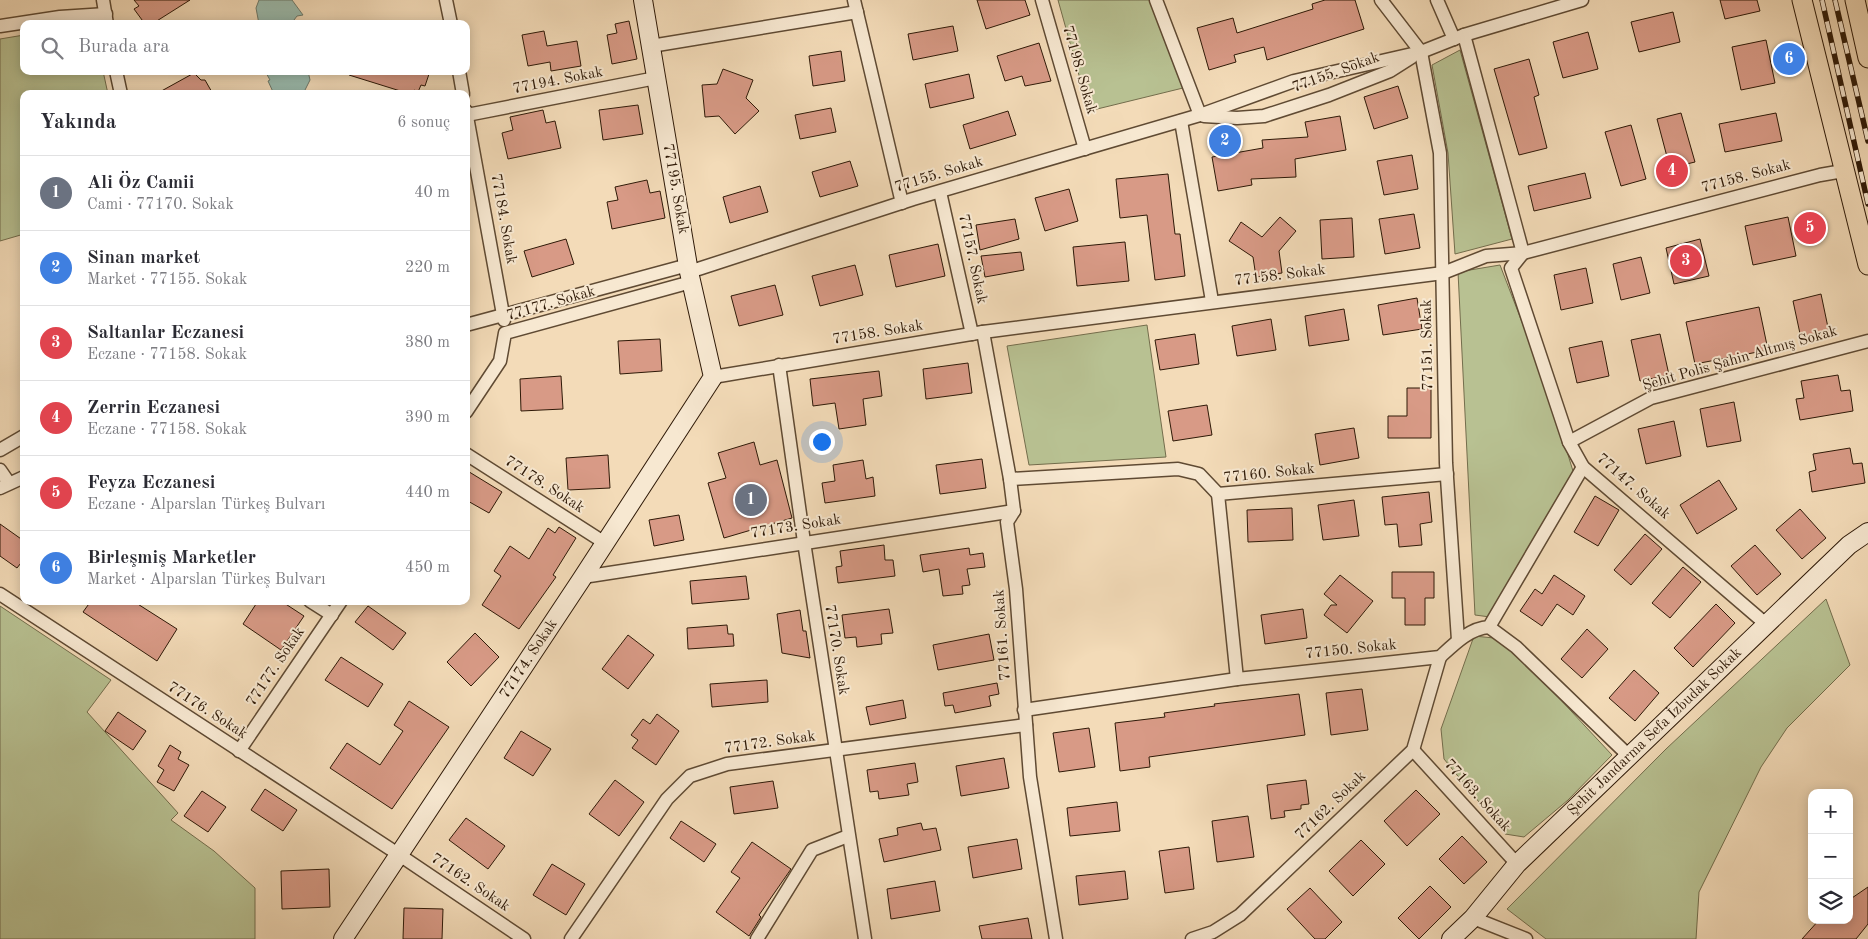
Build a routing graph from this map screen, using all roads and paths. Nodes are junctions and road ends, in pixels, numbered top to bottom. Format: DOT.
graph roads {
  1 [pos="103,0"];
  2 [pos="446,0"];
  3 [pos="643,0"];
  4 [pos="1042,0"];
  5 [pos="1156,0"];
  6 [pos="1381,0"];
  7 [pos="1436,0"];
  8 [pos="1582,0"];
  9 [pos="1802,0"];
  10 [pos="1855,0"];
  11 [pos="855,6"];
  12 [pos="106,19"];
  13 [pos="40,20"];
  14 [pos="450,20"];
  15 [pos="20,23"];
  16 [pos="0,26"];
  17 [pos="1459,37"];
  18 [pos="651,46"];
  19 [pos="1421,52"];
  20 [pos="1868,58"];
  21 [pos="117,75"];
  22 [pos="460,75"];
  23 [pos="656,78"];
  24 [pos="120,90"];
  25 [pos="462,90"];
  26 [pos="470,112"];
  27 [pos="1200,115"];
  28 [pos="1181,121"];
  29 [pos="470,129"];
  30 [pos="1085,149"];
  31 [pos="1843,171"];
  32 [pos="940,192"];
  33 [pos="902,203"];
  34 [pos="1523,253"];
  35 [pos="1868,265"];
  36 [pos="689,273"];
  37 [pos="1443,273"];
  38 [pos="1212,301"];
  39 [pos="504,314"];
  40 [pos="470,325"];
  41 [pos="505,333"];
  42 [pos="978,333"];
  43 [pos="1868,341"];
  44 [pos="779,366"];
  45 [pos="713,377"];
  46 [pos="470,406"];
  47 [pos="20,438"];
  48 [pos="1570,442"];
  49 [pos="0,450"];
  50 [pos="470,457"];
  51 [pos="1583,467"];
  52 [pos="0,470"];
  53 [pos="1447,474"];
  54 [pos="20,479"];
  55 [pos="1010,479"];
  56 [pos="5,486"];
  57 [pos="1218,494"];
  58 [pos="1014,511"];
  59 [pos="1868,532"];
  60 [pos="804,542"];
  61 [pos="604,543"];
  62 [pos="583,577"];
  63 [pos="0,594"];
  64 [pos="316,605"];
  65 [pos="338,605"];
  66 [pos="332,615"];
  67 [pos="1767,624"];
  68 [pos="1489,626"];
  69 [pos="1458,640"];
  70 [pos="1440,656"];
  71 [pos="1237,679"];
  72 [pos="1024,710"];
  73 [pos="1026,725"];
  74 [pos="1413,750"];
  75 [pos="239,751"];
  76 [pos="835,751"];
  77 [pos="1630,758"];
  78 [pos="848,836"];
  79 [pos="398,854"];
  80 [pos="1517,864"];
  81 [pos="1472,918"];
  82 [pos="1216,936"];
  83 [pos="343,939"];
  84 [pos="524,939"];
  85 [pos="571,939"];
  86 [pos="757,939"];
  87 [pos="865,939"];
  88 [pos="1056,939"];
  89 [pos="1192,939"];
  90 [pos="1451,939"];
  91 [pos="1526,939"];
  1 -- 12 [label="street"];
  2 -- 14 [label="street"];
  3 -- 18 [label="main road, 77195. Sokak"];
  4 -- 30 [label="street, 77198. Sokak"];
  5 -- 27 [label="street"];
  6 -- 19 [label="street"];
  7 -- 17 [label="street"];
  8 -- 17 [label="street, 77155. Sokak"];
  9 -- 31 [label="main road"];
  10 -- 20 [label="main road"];
  11 -- 18 [label="street"];
  11 -- 33 [label="street"];
  12 -- 13 [label="street"];
  15 -- 16 [label="street"];
  17 -- 19 [label="street, 77155. Sokak"];
  17 -- 34 [label="street"];
  18 -- 23 [label="main road, 77195. Sokak"];
  19 -- 27 [label="street, 77155. Sokak"];
  19 -- 27 [label="street, 77155. Sokak"];
  19 -- 37 [label="street, 77151. Sokak"];
  21 -- 24 [label="street"];
  22 -- 25 [label="street"];
  23 -- 26 [label="street, 77194. Sokak"];
  23 -- 36 [label="main road, 77195. Sokak"];
  27 -- 28 [label="street, 77155. Sokak"];
  28 -- 30 [label="street, 77155. Sokak"];
  28 -- 38 [label="street"];
  29 -- 39 [label="street, 77184. Sokak"];
  30 -- 32 [label="street, 77155. Sokak"];
  31 -- 34 [label="street, 77158. Sokak"];
  31 -- 35 [label="main road"];
  32 -- 33 [label="street, 77155. Sokak"];
  32 -- 42 [label="street, 77157. Sokak"];
  33 -- 36 [label="street, 77155. Sokak"];
  34 -- 37 [label="street, 77158. Sokak"];
  34 -- 48 [label="street, 77147. Sokak"];
  36 -- 39 [label="street"];
  36 -- 41 [label="street, 77177. Sokak"];
  36 -- 45 [label="main road, 77195. Sokak"];
  37 -- 38 [label="street, 77158. Sokak"];
  37 -- 53 [label="street, 77151. Sokak"];
  38 -- 42 [label="street, 77158. Sokak"];
  39 -- 40 [label="street"];
  39 -- 41 [label="street, 77184. Sokak"];
  41 -- 46 [label="street, 77177. Sokak"];
  42 -- 44 [label="street, 77158. Sokak"];
  42 -- 55 [label="street, 77161. Sokak"];
  43 -- 48 [label="street, Şehit Polis Şahin Altmış Sokak"];
  44 -- 45 [label="street, 77158. Sokak"];
  44 -- 60 [label="street, 77170. Sokak"];
  45 -- 61 [label="main road, 77174. Sokak"];
  47 -- 49 [label="street"];
  48 -- 51 [label="street, 77147. Sokak"];
  50 -- 61 [label="street, 77178. Sokak"];
  51 -- 67 [label="street, 77147. Sokak"];
  51 -- 68 [label="street"];
  52 -- 56 [label="street"];
  53 -- 57 [label="street, 77160. Sokak"];
  53 -- 69 [label="street, 77151. Sokak"];
  54 -- 56 [label="street"];
  55 -- 57 [label="street"];
  55 -- 58 [label="street, 77161. Sokak"];
  57 -- 71 [label="street, 77160. Sokak"];
  58 -- 60 [label="street, 77173. Sokak"];
  58 -- 72 [label="street, 77161. Sokak"];
  59 -- 67 [label="main road, Şehit Jandarma Sefa İzbudak Sokak"];
  60 -- 62 [label="street, 77173. Sokak"];
  60 -- 76 [label="street, 77170. Sokak"];
  61 -- 62 [label="main road, 77174. Sokak"];
  62 -- 79 [label="main road, 77174. Sokak"];
  63 -- 75 [label="street, 77176. Sokak"];
  64 -- 66 [label="street"];
  65 -- 66 [label="street, 77177. Sokak"];
  66 -- 75 [label="street, 77177. Sokak"];
  67 -- 77 [label="main road, Şehit Jandarma Sefa İzbudak Sokak"];
  68 -- 69 [label="street"];
  68 -- 77 [label="street"];
  69 -- 70 [label="street"];
  70 -- 71 [label="street, 77150. Sokak"];
  70 -- 74 [label="street"];
  71 -- 72 [label="street, 77150. Sokak"];
  72 -- 73 [label="street, 77161. Sokak"];
  73 -- 76 [label="street, 77172. Sokak"];
  73 -- 88 [label="street, 77161. Sokak"];
  74 -- 80 [label="street, 77163. Sokak"];
  74 -- 82 [label="street, 77162. Sokak"];
  75 -- 79 [label="street, 77176. Sokak"];
  76 -- 78 [label="street, 77170. Sokak"];
  76 -- 85 [label="street, 77172. Sokak"];
  77 -- 80 [label="main road, Şehit Jandarma Sefa İzbudak Sokak"];
  78 -- 86 [label="street"];
  78 -- 87 [label="street, 77170. Sokak"];
  79 -- 83 [label="main road, 77174. Sokak"];
  79 -- 84 [label="street, 77162. Sokak"];
  80 -- 81 [label="main road, Şehit Jandarma Sefa İzbudak Sokak"];
  81 -- 90 [label="main road, Şehit Jandarma Sefa İzbudak Sokak"];
  81 -- 91 [label="street"];
  82 -- 89 [label="street, 77162. Sokak"];
}
